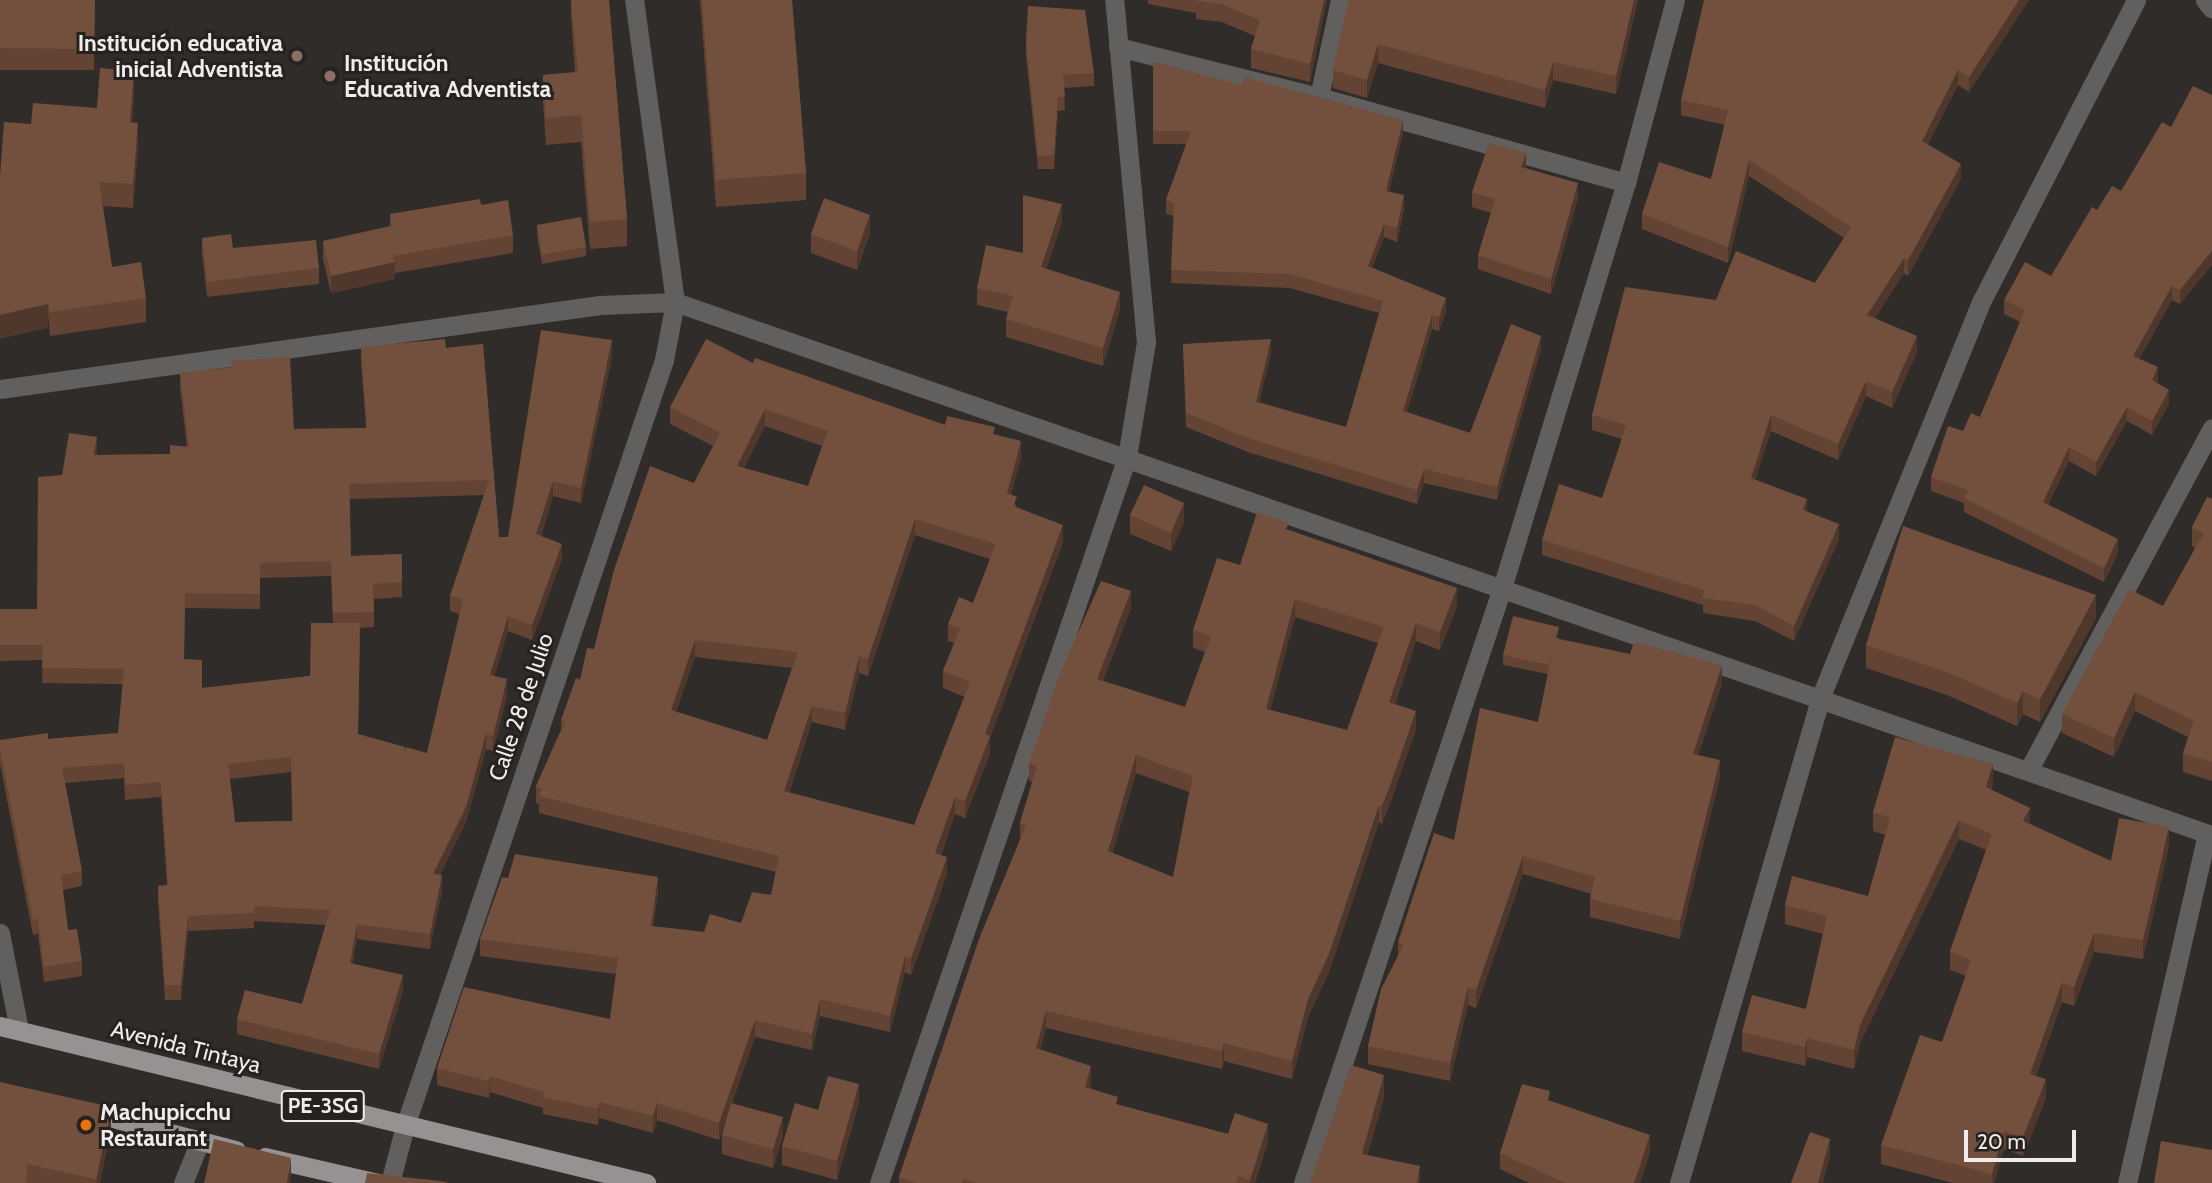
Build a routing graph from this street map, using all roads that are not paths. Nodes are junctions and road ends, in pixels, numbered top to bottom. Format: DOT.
graph roads {
  1 [pos="634,0"];
  2 [pos="1114,0"];
  3 [pos="1340,0"];
  4 [pos="1675,0"];
  5 [pos="2136,0"];
  6 [pos="2205,0"];
  7 [pos="2212,9"];
  8 [pos="1118,47"];
  9 [pos="1319,97"];
  10 [pos="1626,183"];
  11 [pos="675,302"];
  12 [pos="0,388"];
  13 [pos="2212,428"];
  14 [pos="1127,457"];
  15 [pos="1502,589"];
  16 [pos="1821,696"];
  17 [pos="2028,771"];
  18 [pos="2209,835"];
  19 [pos="0,933"];
  20 [pos="9,1028"];
  21 [pos="66,1106"];
  22 [pos="405,1126"];
  23 [pos="200,1141"];
  24 [pos="183,1183"];
  25 [pos="378,1183"];
  26 [pos="390,1183"];
  27 [pos="646,1183"];
  28 [pos="879,1183"];
  29 [pos="1303,1183"];
  30 [pos="1679,1183"];
  31 [pos="2127,1183"];
  1 -- 11 [label="street, Calle 28 de Julio"];
  2 -- 8 [label="street"];
  3 -- 9 [label="street"];
  4 -- 10 [label="street"];
  5 -- 16 [label="street"];
  6 -- 7 [label="street"];
  8 -- 9 [label="street"];
  8 -- 14 [label="street"];
  9 -- 10 [label="street"];
  10 -- 15 [label="street"];
  11 -- 12 [label="street"];
  11 -- 14 [label="street"];
  11 -- 22 [label="street, Calle 28 de Julio"];
  13 -- 17 [label="street"];
  14 -- 15 [label="street"];
  14 -- 28 [label="street"];
  15 -- 16 [label="street"];
  15 -- 29 [label="street"];
  16 -- 17 [label="street"];
  16 -- 30 [label="street"];
  17 -- 18 [label="street"];
  18 -- 31 [label="street"];
  19 -- 20 [label="street"];
  20 -- 22 [label="main road, Avenida Tintaya / PE-3SG"];
  21 -- 23 [label="main road"];
  22 -- 26 [label="street, Calle 28 de Julio"];
  22 -- 27 [label="main road, Avenida Tintaya / PE-3SG"];
  23 -- 24 [label="street"];
  23 -- 25 [label="main road"];
}
